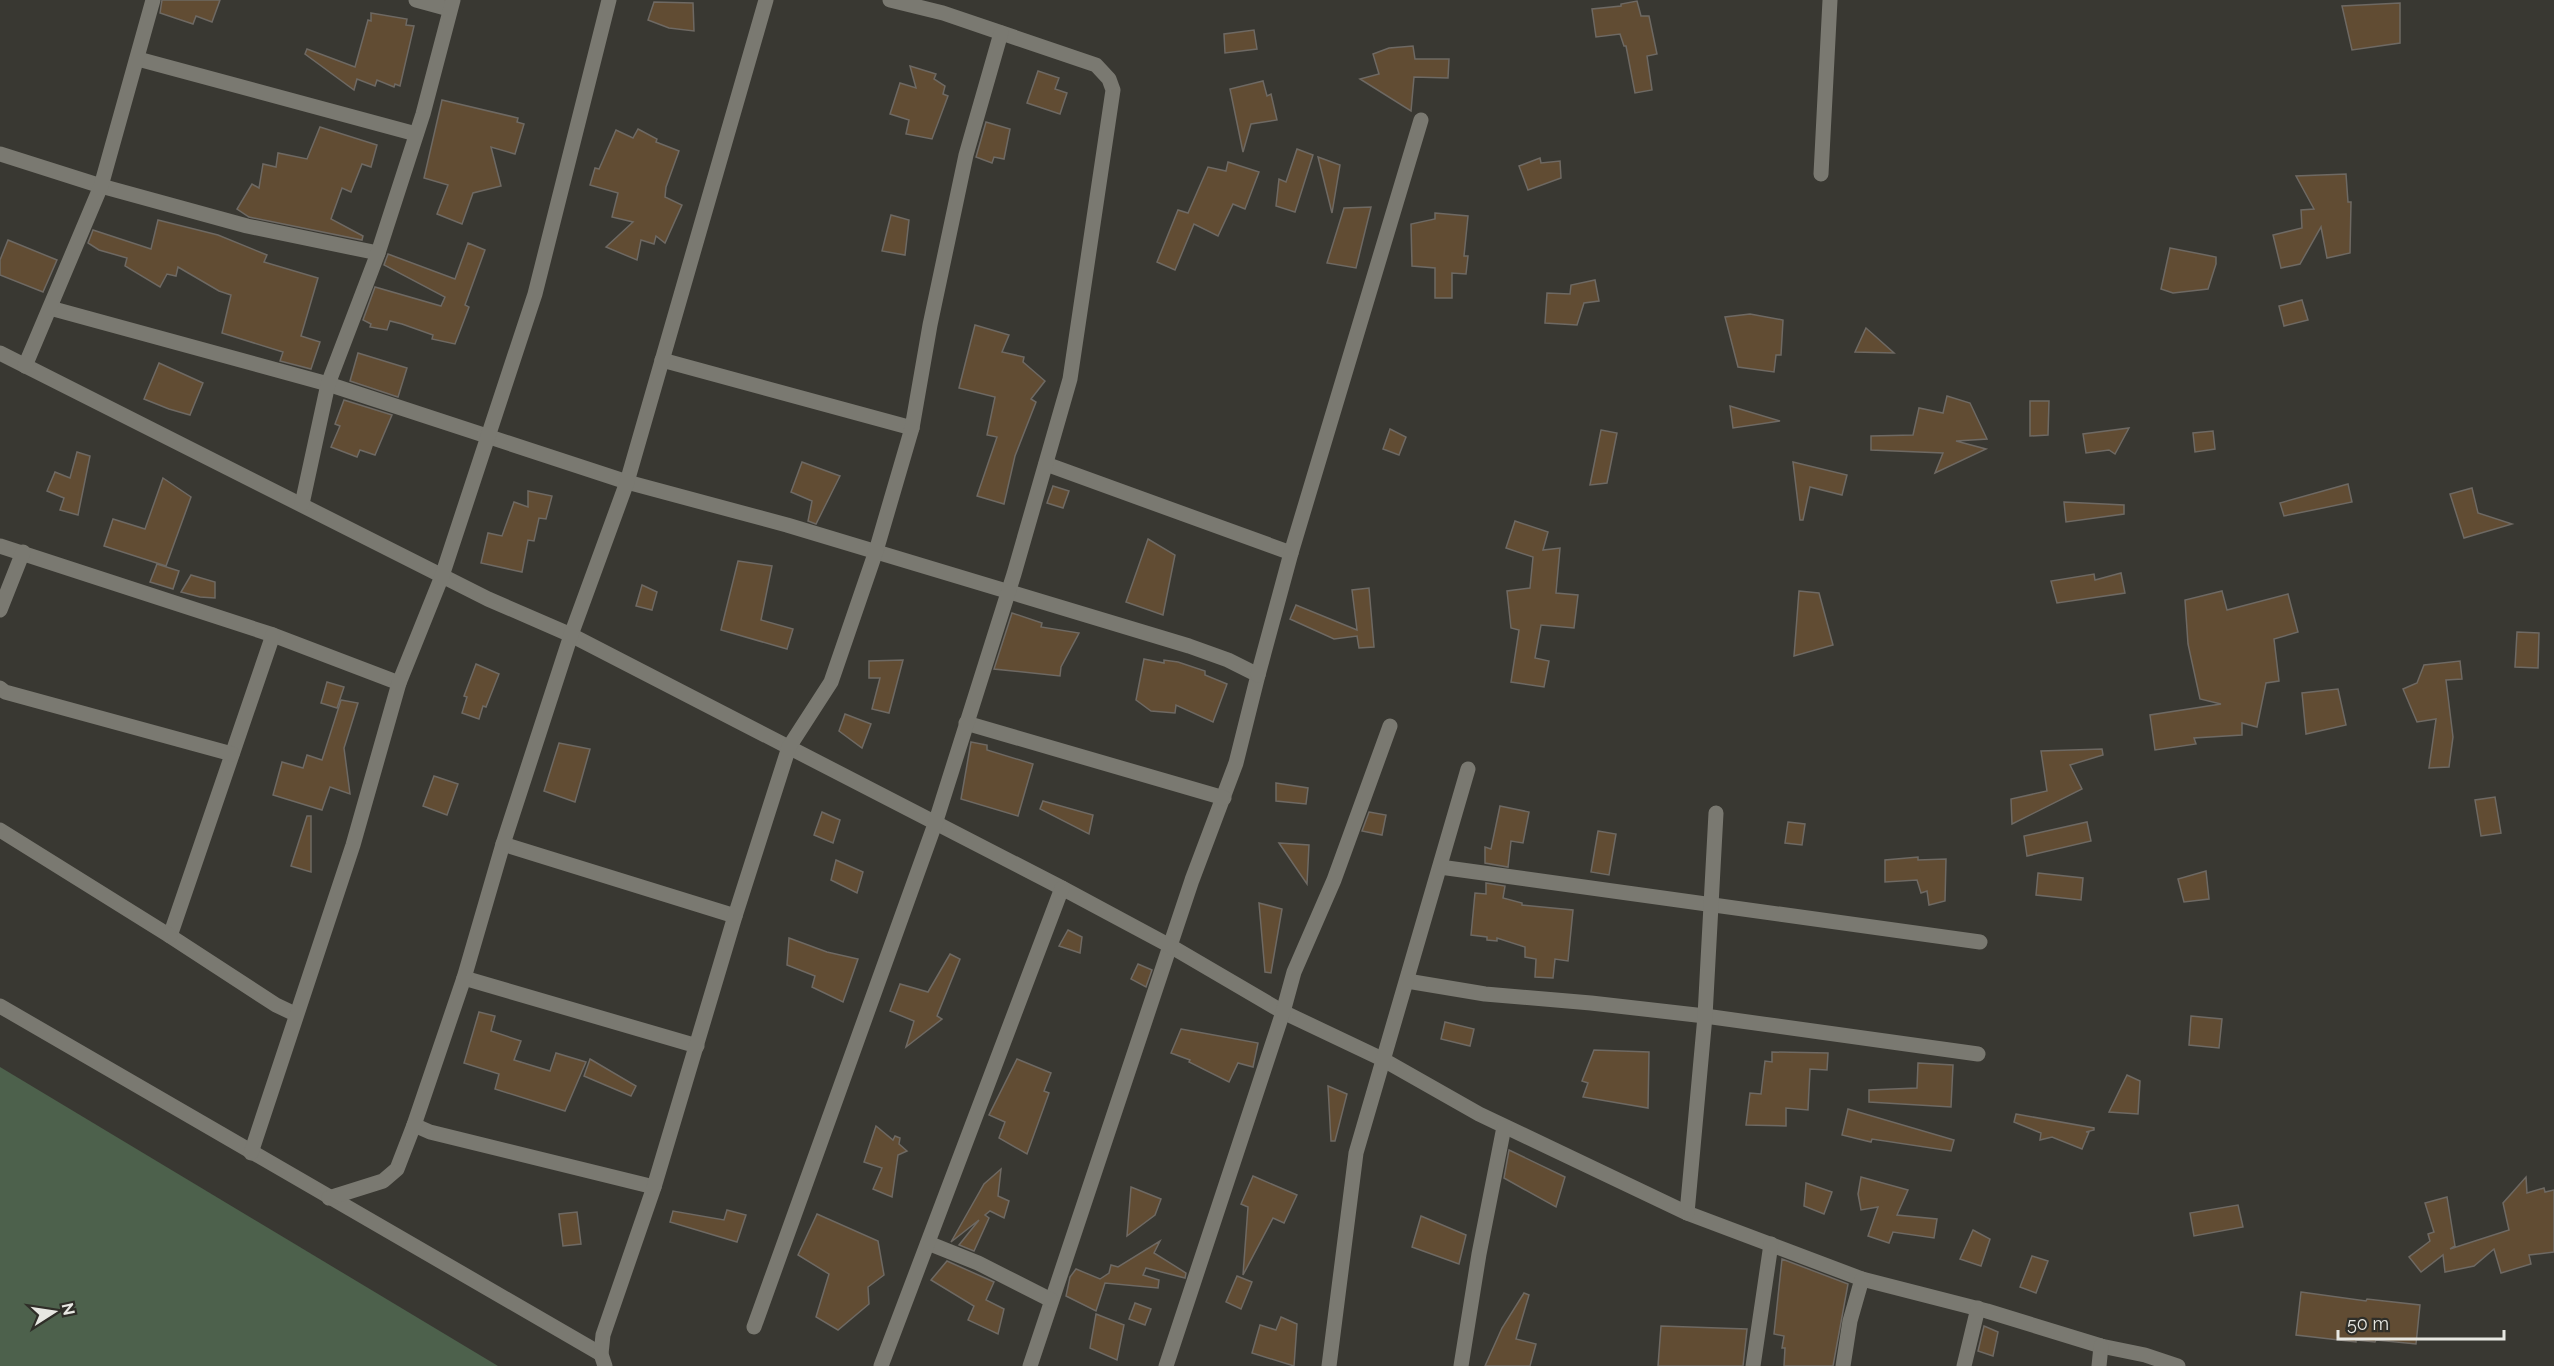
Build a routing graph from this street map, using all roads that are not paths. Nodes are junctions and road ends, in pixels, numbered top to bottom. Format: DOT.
graph roads {
  1 [pos="153,0"];
  2 [pos="416,0"];
  3 [pos="609,0"];
  4 [pos="766,0"];
  5 [pos="890,0"];
  6 [pos="1830,0"];
  7 [pos="451,5"];
  8 [pos="1001,33"];
  9 [pos="138,59"];
  10 [pos="1421,120"];
  11 [pos="416,134"];
  12 [pos="0,154"];
  13 [pos="1821,174"];
  14 [pos="101,186"];
  15 [pos="378,253"];
  16 [pos="50,308"];
  17 [pos="0,353"];
  18 [pos="662,360"];
  19 [pos="25,366"];
  20 [pos="328,384"];
  21 [pos="912,428"];
  22 [pos="490,437"];
  23 [pos="1046,464"];
  24 [pos="627,482"];
  25 [pos="302,504"];
  26 [pos="0,546"];
  27 [pos="876,551"];
  28 [pos="23,552"];
  29 [pos="1291,553"];
  30 [pos="442,576"];
  31 [pos="1008,591"];
  32 [pos="0,610"];
  33 [pos="273,635"];
  34 [pos="571,635"];
  35 [pos="1258,675"];
  36 [pos="399,683"];
  37 [pos="0,688"];
  38 [pos="966,723"];
  39 [pos="1390,726"];
  40 [pos="789,747"];
  41 [pos="231,754"];
  42 [pos="1468,769"];
  43 [pos="1224,798"];
  44 [pos="1716,813"];
  45 [pos="935,824"];
  46 [pos="0,830"];
  47 [pos="503,844"];
  48 [pos="1440,867"];
  49 [pos="1062,888"];
  50 [pos="1711,904"];
  51 [pos="735,916"];
  52 [pos="170,936"];
  53 [pos="1980,942"];
  54 [pos="1172,947"];
  55 [pos="464,978"];
  56 [pos="1407,981"];
  57 [pos="0,1006"];
  58 [pos="1283,1012"];
  59 [pos="296,1014"];
  60 [pos="1706,1016"];
  61 [pos="697,1047"];
  62 [pos="1978,1054"];
  63 [pos="1383,1059"];
  64 [pos="414,1125"];
  65 [pos="1504,1127"];
  66 [pos="251,1153"];
  67 [pos="654,1187"];
  68 [pos="329,1198"];
  69 [pos="1687,1213"];
  70 [pos="928,1243"];
  71 [pos="1771,1244"];
  72 [pos="1863,1278"];
  73 [pos="1051,1300"];
  74 [pos="1978,1308"];
  75 [pos="754,1328"];
  76 [pos="2101,1346"];
  77 [pos="603,1360"];
  78 [pos="881,1366"];
  79 [pos="1030,1366"];
  80 [pos="1166,1366"];
  81 [pos="1329,1366"];
  82 [pos="1461,1366"];
  83 [pos="1753,1366"];
  84 [pos="1843,1366"];
  85 [pos="1964,1366"];
  86 [pos="2099,1366"];
  87 [pos="2178,1366"];
  1 -- 9 [label="street"];
  2 -- 7 [label="street"];
  3 -- 22 [label="street"];
  4 -- 18 [label="street"];
  5 -- 8 [label="street"];
  6 -- 13 [label="street"];
  7 -- 11 [label="street"];
  8 -- 21 [label="street"];
  8 -- 23 [label="street"];
  9 -- 11 [label="street"];
  9 -- 14 [label="street"];
  10 -- 29 [label="street"];
  11 -- 15 [label="street"];
  12 -- 14 [label="street"];
  14 -- 15 [label="street"];
  14 -- 16 [label="street"];
  15 -- 20 [label="street"];
  16 -- 19 [label="street"];
  16 -- 20 [label="street"];
  17 -- 19 [label="street"];
  18 -- 21 [label="street"];
  18 -- 24 [label="street"];
  19 -- 25 [label="street"];
  20 -- 22 [label="street"];
  20 -- 25 [label="street"];
  21 -- 27 [label="street"];
  22 -- 24 [label="street"];
  22 -- 30 [label="street"];
  23 -- 29 [label="street"];
  23 -- 31 [label="street"];
  24 -- 27 [label="street"];
  24 -- 34 [label="street"];
  25 -- 30 [label="street"];
  26 -- 28 [label="street"];
  27 -- 31 [label="street"];
  27 -- 40 [label="street"];
  28 -- 32 [label="street"];
  28 -- 33 [label="street"];
  29 -- 35 [label="street"];
  30 -- 34 [label="street"];
  30 -- 36 [label="street"];
  31 -- 35 [label="street"];
  31 -- 38 [label="street"];
  33 -- 36 [label="street"];
  33 -- 41 [label="street"];
  34 -- 40 [label="street"];
  34 -- 47 [label="street"];
  35 -- 43 [label="street"];
  36 -- 59 [label="street"];
  37 -- 41 [label="street"];
  38 -- 43 [label="street"];
  38 -- 45 [label="street"];
  39 -- 58 [label="street"];
  40 -- 45 [label="street"];
  40 -- 51 [label="street"];
  41 -- 52 [label="street"];
  42 -- 48 [label="street"];
  43 -- 54 [label="street"];
  44 -- 50 [label="street"];
  45 -- 49 [label="street"];
  45 -- 75 [label="street"];
  46 -- 52 [label="street"];
  47 -- 51 [label="street"];
  47 -- 55 [label="street"];
  48 -- 50 [label="street"];
  48 -- 56 [label="street"];
  49 -- 54 [label="street"];
  49 -- 70 [label="street"];
  50 -- 53 [label="street"];
  50 -- 60 [label="street"];
  51 -- 61 [label="street"];
  52 -- 59 [label="street"];
  54 -- 58 [label="street"];
  54 -- 73 [label="street"];
  55 -- 61 [label="street"];
  55 -- 64 [label="street"];
  56 -- 60 [label="street"];
  56 -- 63 [label="street"];
  57 -- 66 [label="street"];
  58 -- 63 [label="street"];
  58 -- 80 [label="street"];
  59 -- 66 [label="street"];
  60 -- 62 [label="street"];
  60 -- 69 [label="street"];
  61 -- 67 [label="street"];
  63 -- 65 [label="street"];
  63 -- 81 [label="street"];
  64 -- 67 [label="street"];
  64 -- 68 [label="street"];
  65 -- 69 [label="street"];
  65 -- 82 [label="street"];
  66 -- 68 [label="street"];
  67 -- 77 [label="street"];
  68 -- 77 [label="street"];
  69 -- 71 [label="street"];
  70 -- 73 [label="street"];
  70 -- 78 [label="street"];
  71 -- 72 [label="street"];
  71 -- 83 [label="street"];
  72 -- 74 [label="street"];
  72 -- 84 [label="street"];
  73 -- 79 [label="street"];
  74 -- 76 [label="street"];
  74 -- 85 [label="street"];
  76 -- 86 [label="street"];
  76 -- 87 [label="street"];
}
